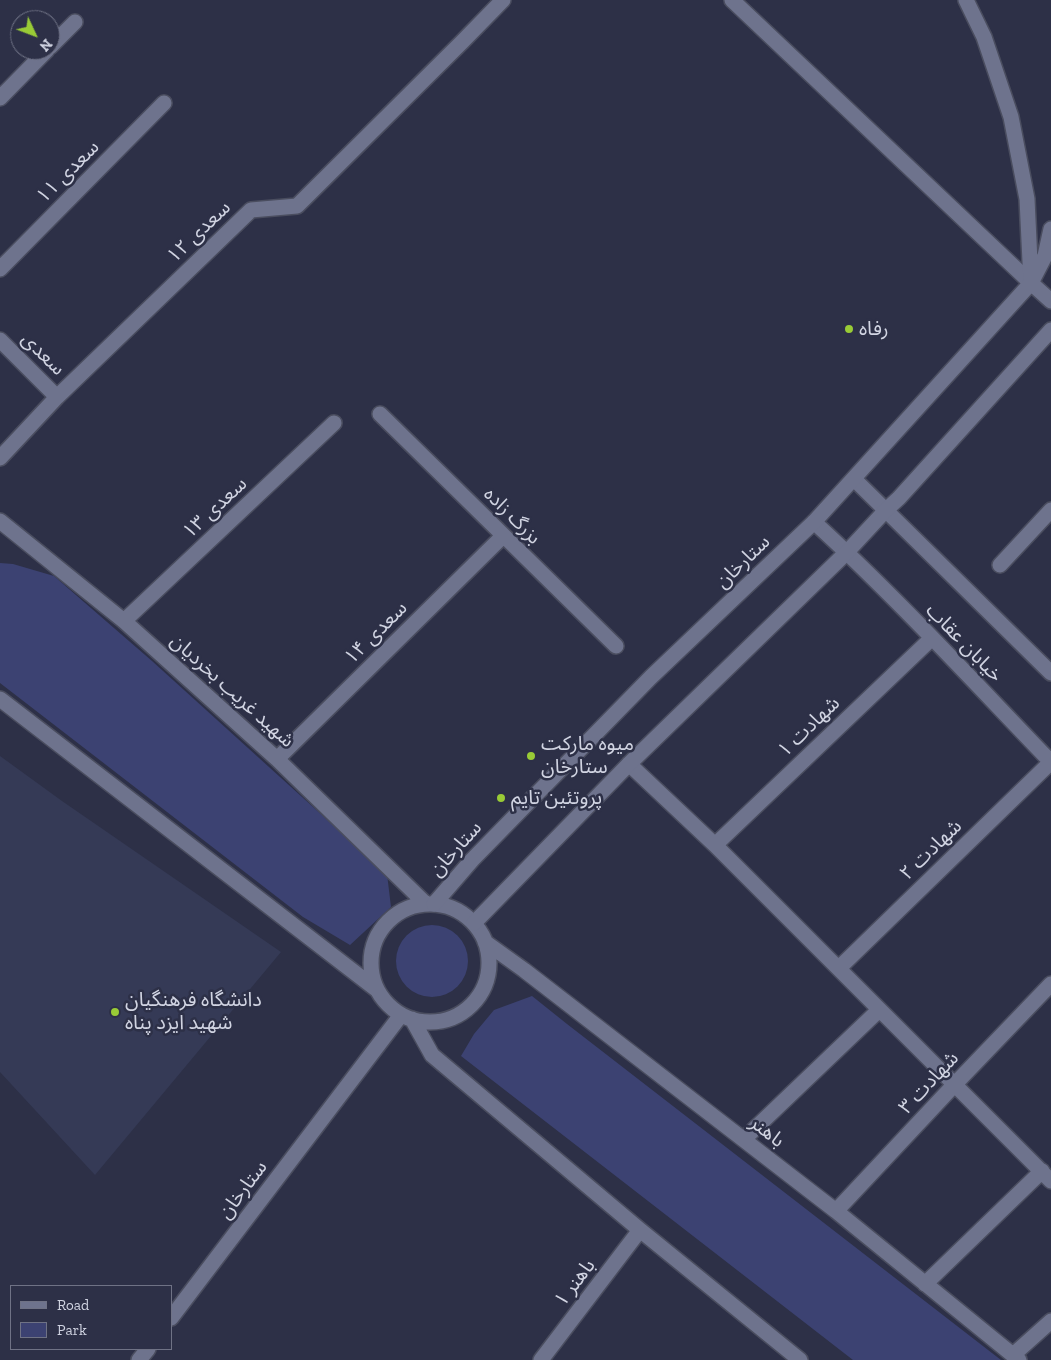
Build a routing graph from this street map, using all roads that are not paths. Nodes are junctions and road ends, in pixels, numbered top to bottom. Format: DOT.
graph roads {
  1 [pos="503,0"];
  2 [pos="732,0"];
  3 [pos="966,0"];
  4 [pos="75,22"];
  5 [pos="60,38"];
  6 [pos="38,60"];
  7 [pos="0,98"];
  8 [pos="164,103"];
  9 [pos="1051,229"];
  10 [pos="0,269"];
  11 [pos="1031,283"];
  12 [pos="1051,301"];
  13 [pos="1051,330"];
  14 [pos="0,340"];
  15 [pos="58,397"];
  16 [pos="380,414"];
  17 [pos="334,423"];
  18 [pos="0,458"];
  19 [pos="854,478"];
  20 [pos="886,510"];
  21 [pos="1051,510"];
  22 [pos="0,521"];
  23 [pos="814,522"];
  24 [pos="503,536"];
  25 [pos="847,552"];
  26 [pos="1000,565"];
  27 [pos="124,621"];
  28 [pos="932,638"];
  29 [pos="616,646"];
  30 [pos="1051,673"];
  31 [pos="0,699"];
  32 [pos="277,759"];
  33 [pos="1051,762"];
  34 [pos="629,764"];
  35 [pos="714,845"];
  36 [pos="430,904"];
  37 [pos="474,923"];
  38 [pos="485,942"];
  39 [pos="839,968"];
  40 [pos="1051,984"];
  41 [pos="376,989"];
  42 [pos="879,1010"];
  43 [pos="406,1017"];
  44 [pos="955,1084"];
  45 [pos="744,1139"];
  46 [pos="1047,1176"];
  47 [pos="836,1211"];
  48 [pos="640,1230"];
  49 [pos="925,1284"];
  50 [pos="172,1317"];
  51 [pos="1051,1321"];
  52 [pos="147,1350"];
  53 [pos="1016,1358"];
  54 [pos="139,1360"];
  55 [pos="541,1360"];
  56 [pos="800,1360"];
  1 -- 15 [label="street, سعدی ۱۲"];
  2 -- 11 [label="street"];
  3 -- 11 [label="street"];
  4 -- 5 [label="street"];
  6 -- 7 [label="street"];
  8 -- 10 [label="street, سعدی ۱۱"];
  9 -- 11 [label="street, ستارخان"];
  11 -- 12 [label="street"];
  11 -- 19 [label="street, ستارخان"];
  13 -- 20 [label="street"];
  14 -- 15 [label="street, سعدی"];
  15 -- 18 [label="street, سعدی ۱۲"];
  16 -- 24 [label="street, بزرگ زاده"];
  17 -- 27 [label="street, سعدی ۱۳"];
  19 -- 20 [label="street, خیابان عقاب"];
  19 -- 23 [label="street, ستارخان"];
  20 -- 25 [label="street"];
  20 -- 30 [label="street, خیابان عقاب"];
  21 -- 26 [label="street"];
  22 -- 27 [label="street, شهید غریب بخردیان"];
  23 -- 25 [label="street, خیابان عقاب"];
  23 -- 36 [label="street, ستارخان"];
  24 -- 29 [label="street, بزرگ زاده"];
  24 -- 32 [label="street, سعدی ۱۴"];
  25 -- 28 [label="street, خیابان عقاب"];
  25 -- 34 [label="street"];
  27 -- 32 [label="street, شهید غریب بخردیان"];
  28 -- 33 [label="street, خیابان عقاب"];
  28 -- 35 [label="street, شهادت ۱"];
  31 -- 41 [label="street"];
  32 -- 36 [label="street, شهید غریب بخردیان"];
  33 -- 39 [label="street, شهادت ۲"];
  34 -- 35 [label="street"];
  34 -- 37 [label="street"];
  35 -- 39 [label="street"];
  36 -- 37 [label="street"];
  36 -- 41 [label="street"];
  37 -- 38 [label="street"];
  38 -- 43 [label="street"];
  38 -- 45 [label="street, باهنر"];
  39 -- 42 [label="street"];
  40 -- 44 [label="street, شهادت ۳"];
  41 -- 43 [label="street"];
  42 -- 44 [label="street"];
  42 -- 45 [label="street"];
  43 -- 48 [label="street"];
  43 -- 50 [label="street, ستارخان"];
  44 -- 46 [label="street"];
  44 -- 47 [label="street, شهادت ۳"];
  45 -- 47 [label="street, باهنر"];
  46 -- 49 [label="street"];
  47 -- 49 [label="street, باهنر"];
  48 -- 55 [label="street, باهنر ۱"];
  48 -- 56 [label="street"];
  49 -- 53 [label="street, باهنر"];
  51 -- 53 [label="street"];
  52 -- 54 [label="street"];
}
